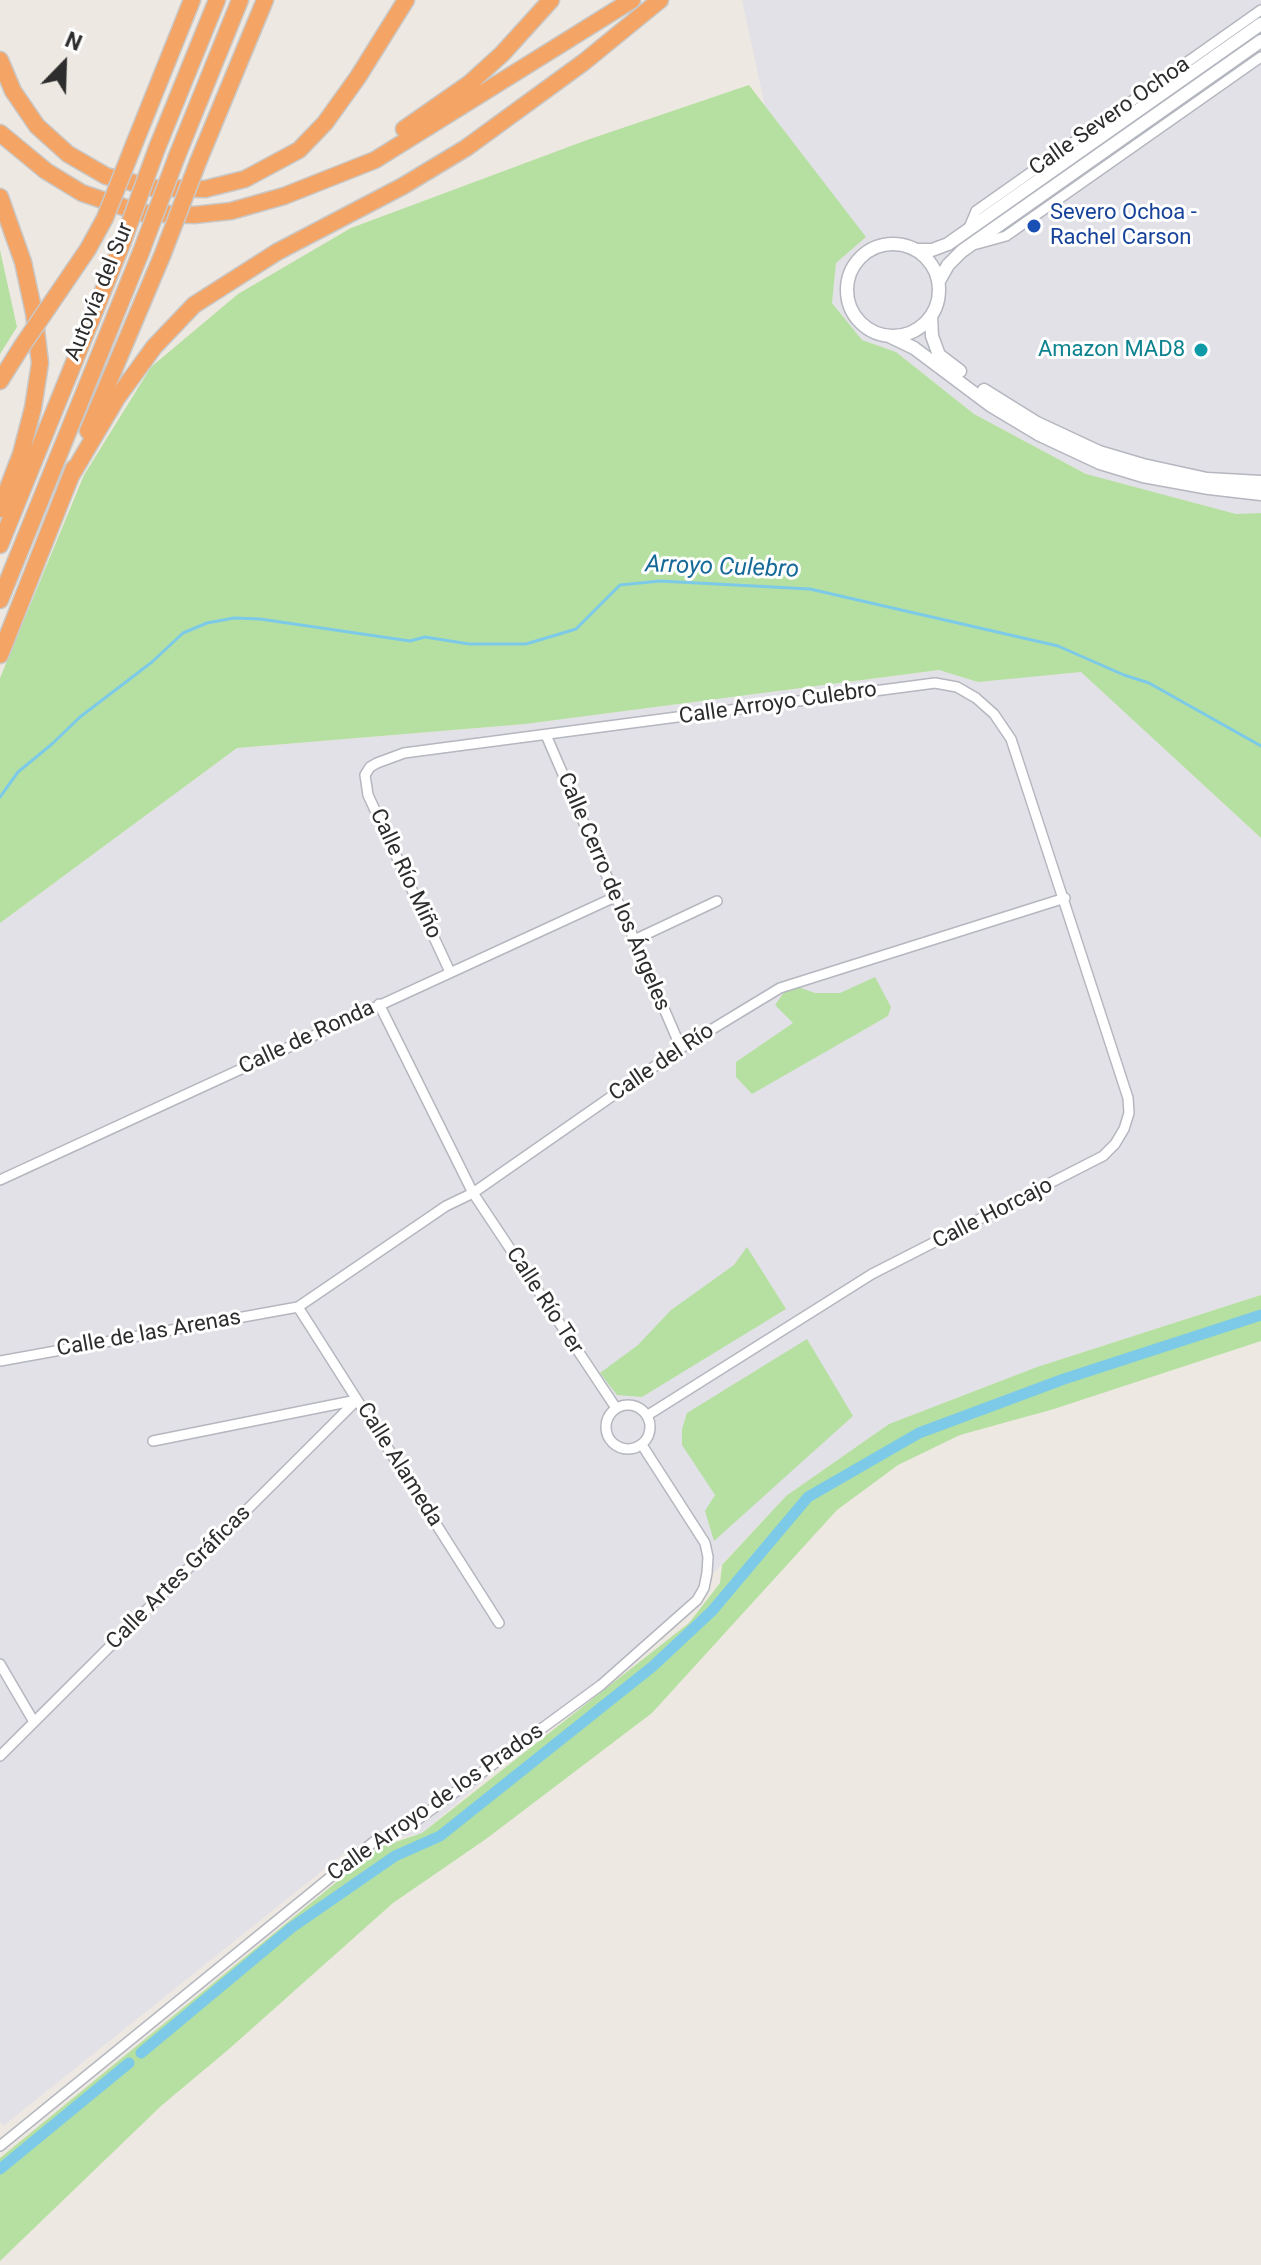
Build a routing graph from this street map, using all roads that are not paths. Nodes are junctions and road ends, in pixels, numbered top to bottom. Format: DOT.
graph roads {
  1 [pos="192,0"];
  2 [pos="217,0"];
  3 [pos="240,0"];
  4 [pos="265,0"];
  5 [pos="406,0"];
  6 [pos="551,0"];
  7 [pos="632,0"];
  8 [pos="660,0"];
  9 [pos="1261,10"];
  10 [pos="1261,24"];
  11 [pos="1261,41"];
  12 [pos="1261,57"];
  13 [pos="0,60"];
  14 [pos="0,133"];
  15 [pos="284,196"];
  16 [pos="0,197"];
  17 [pos="0,216"];
  18 [pos="968,231"];
  19 [pos="13,236"];
  20 [pos="970,246"];
  21 [pos="918,250"];
  22 [pos="939,281"];
  23 [pos="931,316"];
  24 [pos="889,336"];
  25 [pos="0,381"];
  26 [pos="71,476"];
  27 [pos="1261,482"];
  28 [pos="1261,494"];
  29 [pos="0,509"];
  30 [pos="0,545"];
  31 [pos="0,600"];
  32 [pos="0,655"];
  33 [pos="546,735"];
  34 [pos="365,775"];
  35 [pos="615,897"];
  36 [pos="1065,898"];
  37 [pos="717,901"];
  38 [pos="634,940"];
  39 [pos="450,972"];
  40 [pos="379,1004"];
  41 [pos="681,1048"];
  42 [pos="0,1180"];
  43 [pos="473,1193"];
  44 [pos="298,1307"];
  45 [pos="0,1361"];
  46 [pos="357,1400"];
  47 [pos="616,1408"];
  48 [pos="648,1415"];
  49 [pos="153,1441"];
  50 [pos="642,1445"];
  51 [pos="499,1623"];
  52 [pos="0,1664"];
  53 [pos="34,1722"];
  54 [pos="0,1756"];
  55 [pos="0,2146"];
  1 -- 25 [label="highway, bridge"];
  2 -- 30 [label="highway, Autovía del Sur, bridge"];
  3 -- 31 [label="highway, Autovía del Sur, bridge"];
  4 -- 26 [label="highway, bridge"];
  5 -- 13 [label="highway"];
  6 -- 15 [label="highway"];
  7 -- 15 [label="highway"];
  8 -- 26 [label="highway"];
  9 -- 18 [label="street, Calle Severo Ochoa"];
  10 -- 18 [label="street, Calle Severo Ochoa"];
  11 -- 20 [label="street, Calle Severo Ochoa"];
  12 -- 20 [label="street, Calle Severo Ochoa"];
  14 -- 15 [label="highway"];
  16 -- 19 [label="highway"];
  17 -- 19 [label="highway"];
  18 -- 21 [label="street, Calle Severo Ochoa"];
  19 -- 29 [label="highway"];
  20 -- 22 [label="street, Calle Severo Ochoa"];
  21 -- 22 [label="street"];
  21 -- 24 [label="street"];
  22 -- 23 [label="street"];
  23 -- 24 [label="street"];
  23 -- 27 [label="street"];
  24 -- 28 [label="street"];
  26 -- 32 [label="highway"];
  33 -- 34 [label="street, Calle Arroyo Culebro"];
  33 -- 35 [label="street, Calle Cerro de los Ángeles"];
  33 -- 36 [label="street, Calle Arroyo Culebro"];
  34 -- 39 [label="street, Calle Río Miño"];
  35 -- 38 [label="street, Calle Cerro de los Ángeles"];
  35 -- 39 [label="street, Calle de Ronda"];
  36 -- 41 [label="street, Calle del Río"];
  36 -- 48 [label="street, Calle Horcajo"];
  37 -- 38 [label="street"];
  38 -- 41 [label="street, Calle Cerro de los Ángeles"];
  39 -- 40 [label="street, Calle de Ronda"];
  40 -- 42 [label="street, Calle de Ronda"];
  40 -- 43 [label="street, Calle Río Ter"];
  41 -- 43 [label="street, Calle del Río"];
  43 -- 44 [label="street, Calle del Río"];
  43 -- 47 [label="street, Calle Río Ter"];
  44 -- 45 [label="street, Calle de las Arenas"];
  44 -- 46 [label="street, Calle Alameda"];
  46 -- 49 [label="street"];
  46 -- 51 [label="street, Calle Alameda"];
  46 -- 53 [label="street, Calle Artes Gráficas"];
  47 -- 48 [label="street"];
  47 -- 50 [label="street"];
  48 -- 50 [label="street"];
  50 -- 55 [label="street, Calle Arroyo de los Prados"];
  52 -- 53 [label="street"];
  53 -- 54 [label="street, Calle Artes Gráficas"];
}
